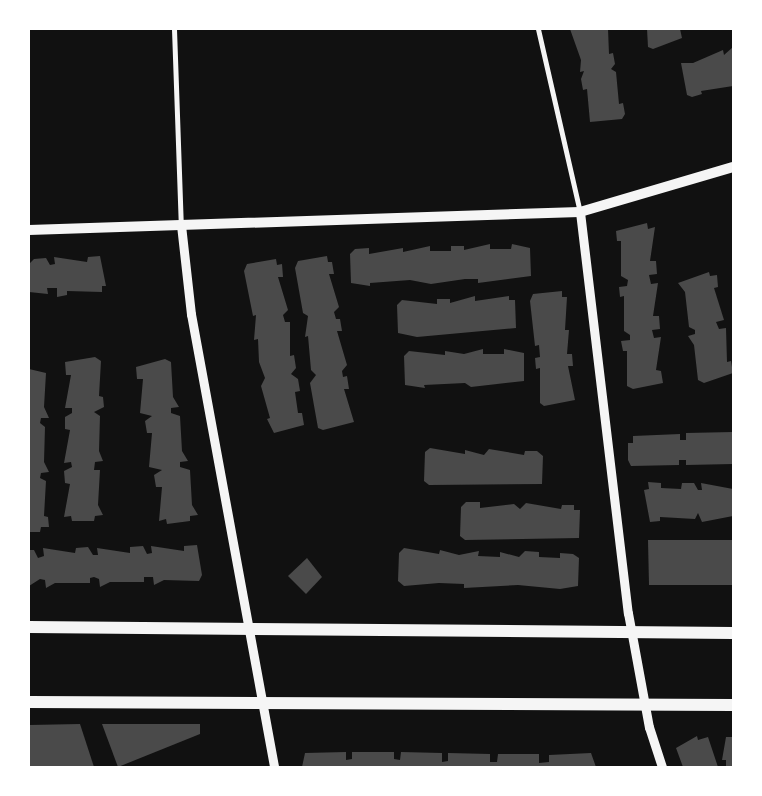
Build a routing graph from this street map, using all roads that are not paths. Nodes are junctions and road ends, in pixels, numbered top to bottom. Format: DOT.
graph roads {
  1 [pos="174,29"];
  2 [pos="538,29"];
  3 [pos="733,167"];
  4 [pos="580,212"];
  5 [pos="181,225"];
  6 [pos="29,230"];
  7 [pos="29,627"];
  8 [pos="248,628"];
  9 [pos="631,632"];
  10 [pos="733,633"];
  11 [pos="262,700"];
  12 [pos="29,702"];
  13 [pos="644,703"];
  14 [pos="733,705"];
  15 [pos="274,767"];
  16 [pos="662,767"];
  1 -- 5 [label="street"];
  2 -- 4 [label="street"];
  3 -- 4 [label="main road"];
  4 -- 5 [label="main road"];
  4 -- 9 [label="street"];
  5 -- 6 [label="main road"];
  5 -- 8 [label="street"];
  7 -- 8 [label="main road"];
  8 -- 9 [label="main road"];
  8 -- 11 [label="street"];
  9 -- 10 [label="main road"];
  9 -- 13 [label="street"];
  11 -- 12 [label="main road"];
  11 -- 13 [label="main road"];
  11 -- 15 [label="street"];
  13 -- 14 [label="main road"];
  13 -- 16 [label="street"];
}
